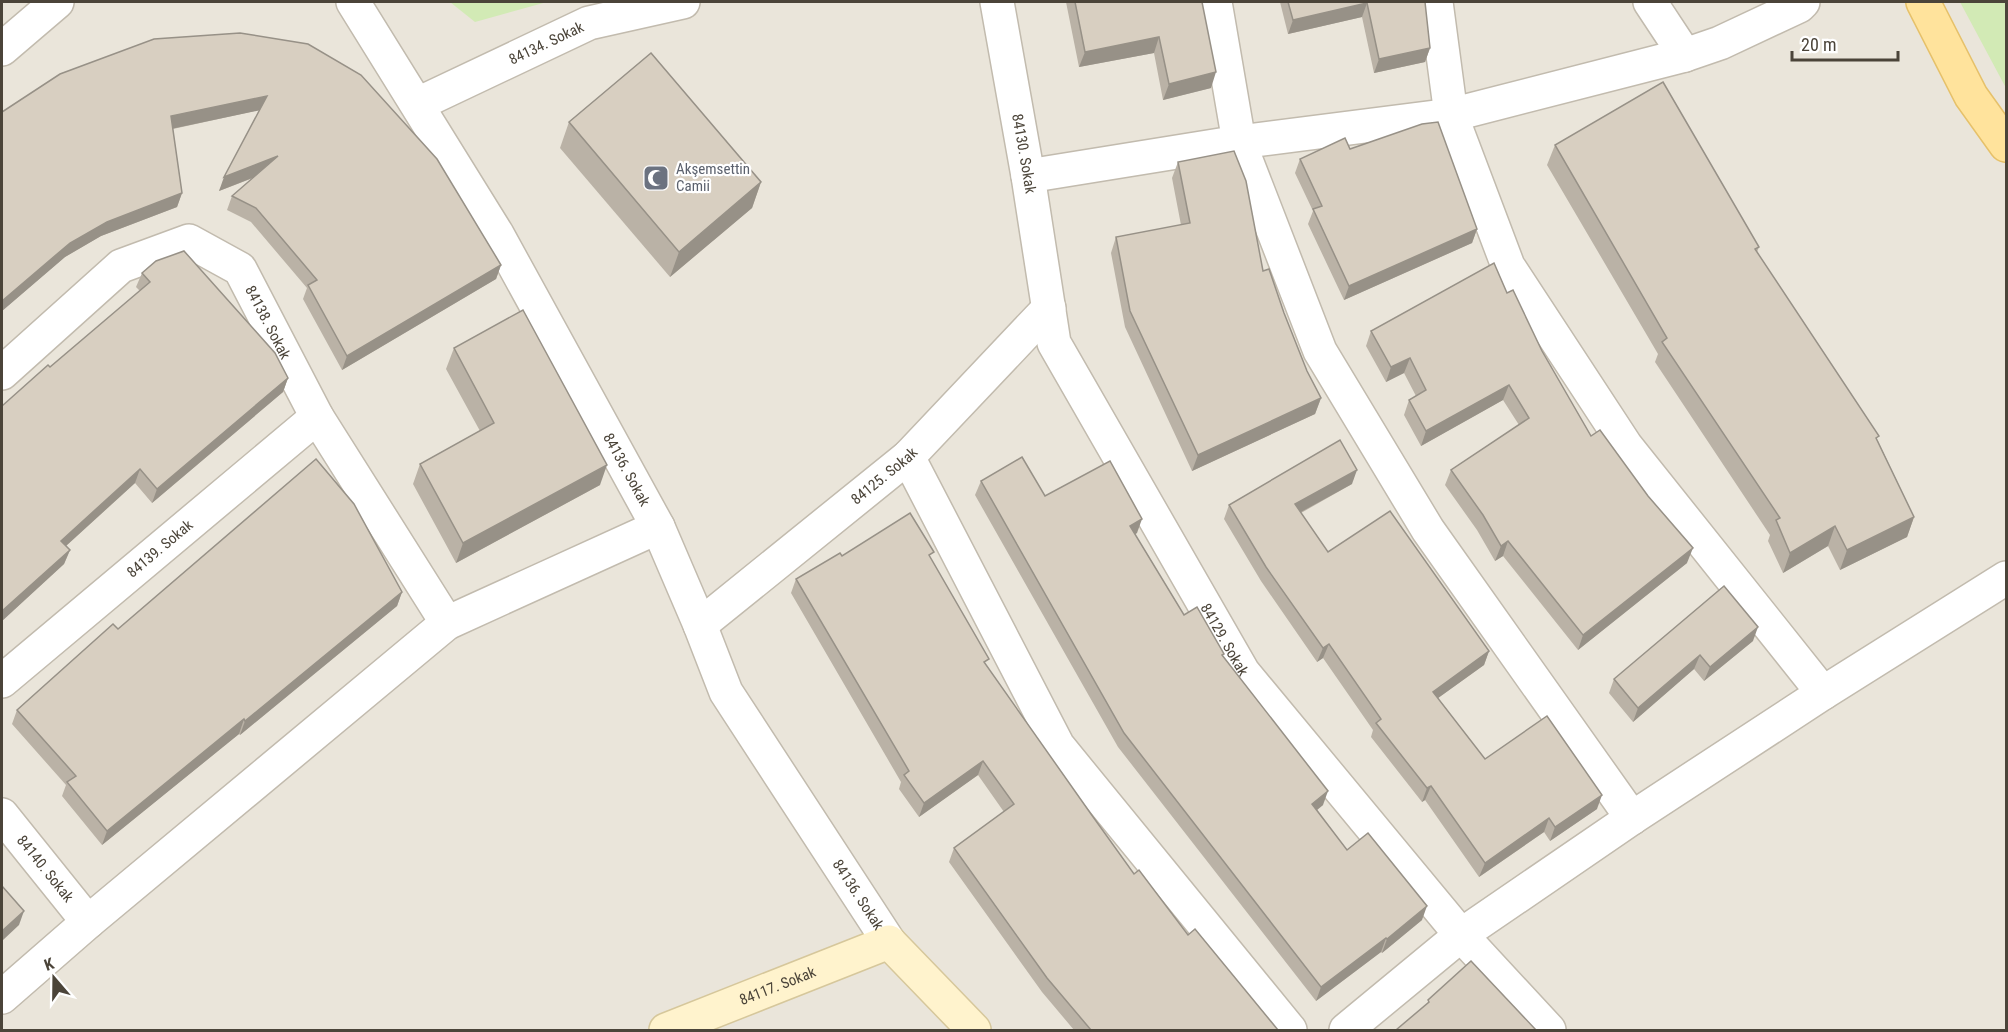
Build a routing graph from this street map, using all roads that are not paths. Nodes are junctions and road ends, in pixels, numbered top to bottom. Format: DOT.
graph roads {
  1 [pos="57,2"];
  2 [pos="353,2"];
  3 [pos="683,2"];
  4 [pos="998,2"];
  5 [pos="1215,2"];
  6 [pos="1436,2"];
  7 [pos="1650,2"];
  8 [pos="1803,2"];
  9 [pos="1923,2"];
  10 [pos="587,12"];
  11 [pos="2,49"];
  12 [pos="1685,55"];
  13 [pos="418,104"];
  14 [pos="1451,115"];
  15 [pos="1239,142"];
  16 [pos="2007,145"];
  17 [pos="1028,176"];
  18 [pos="1049,308"];
  19 [pos="2,373"];
  20 [pos="316,417"];
  21 [pos="908,457"];
  22 [pos="658,527"];
  23 [pos="2007,578"];
  24 [pos="447,623"];
  25 [pos="700,625"];
  26 [pos="2,681"];
  27 [pos="1823,693"];
  28 [pos="2,815"];
  29 [pos="1632,819"];
  30 [pos="88,922"];
  31 [pos="1461,935"];
  32 [pos="889,942"];
  33 [pos="2,997"];
  34 [pos="668,1030"];
  35 [pos="974,1030"];
  36 [pos="1290,1030"];
  37 [pos="1346,1030"];
  38 [pos="1549,1030"];
  1 -- 11 [label="street"];
  2 -- 13 [label="street, 84136. Sokak"];
  3 -- 10 [label="street, 84134. Sokak"];
  4 -- 17 [label="street, 84130. Sokak"];
  5 -- 15 [label="street"];
  6 -- 14 [label="street"];
  7 -- 12 [label="street"];
  8 -- 12 [label="street"];
  9 -- 16 [label="main road"];
  10 -- 13 [label="street, 84134. Sokak"];
  12 -- 14 [label="street"];
  13 -- 22 [label="street, 84136. Sokak"];
  14 -- 15 [label="street"];
  14 -- 27 [label="street"];
  15 -- 17 [label="street"];
  15 -- 29 [label="street"];
  17 -- 18 [label="street, 84130. Sokak"];
  18 -- 21 [label="street, 84125. Sokak"];
  18 -- 31 [label="street, 84129. Sokak"];
  19 -- 20 [label="street, 84138. Sokak"];
  20 -- 24 [label="street, 84138. Sokak"];
  20 -- 26 [label="street, 84139. Sokak"];
  21 -- 25 [label="street, 84125. Sokak"];
  21 -- 36 [label="street"];
  22 -- 24 [label="street"];
  22 -- 25 [label="street, 84136. Sokak"];
  23 -- 27 [label="street"];
  24 -- 30 [label="street"];
  25 -- 32 [label="street, 84136. Sokak"];
  27 -- 29 [label="street"];
  28 -- 30 [label="street, 84140. Sokak"];
  29 -- 31 [label="street"];
  30 -- 33 [label="street"];
  31 -- 37 [label="street"];
  31 -- 38 [label="street, 84129. Sokak"];
  32 -- 34 [label="main road, 84117. Sokak"];
  32 -- 35 [label="main road"];
}
